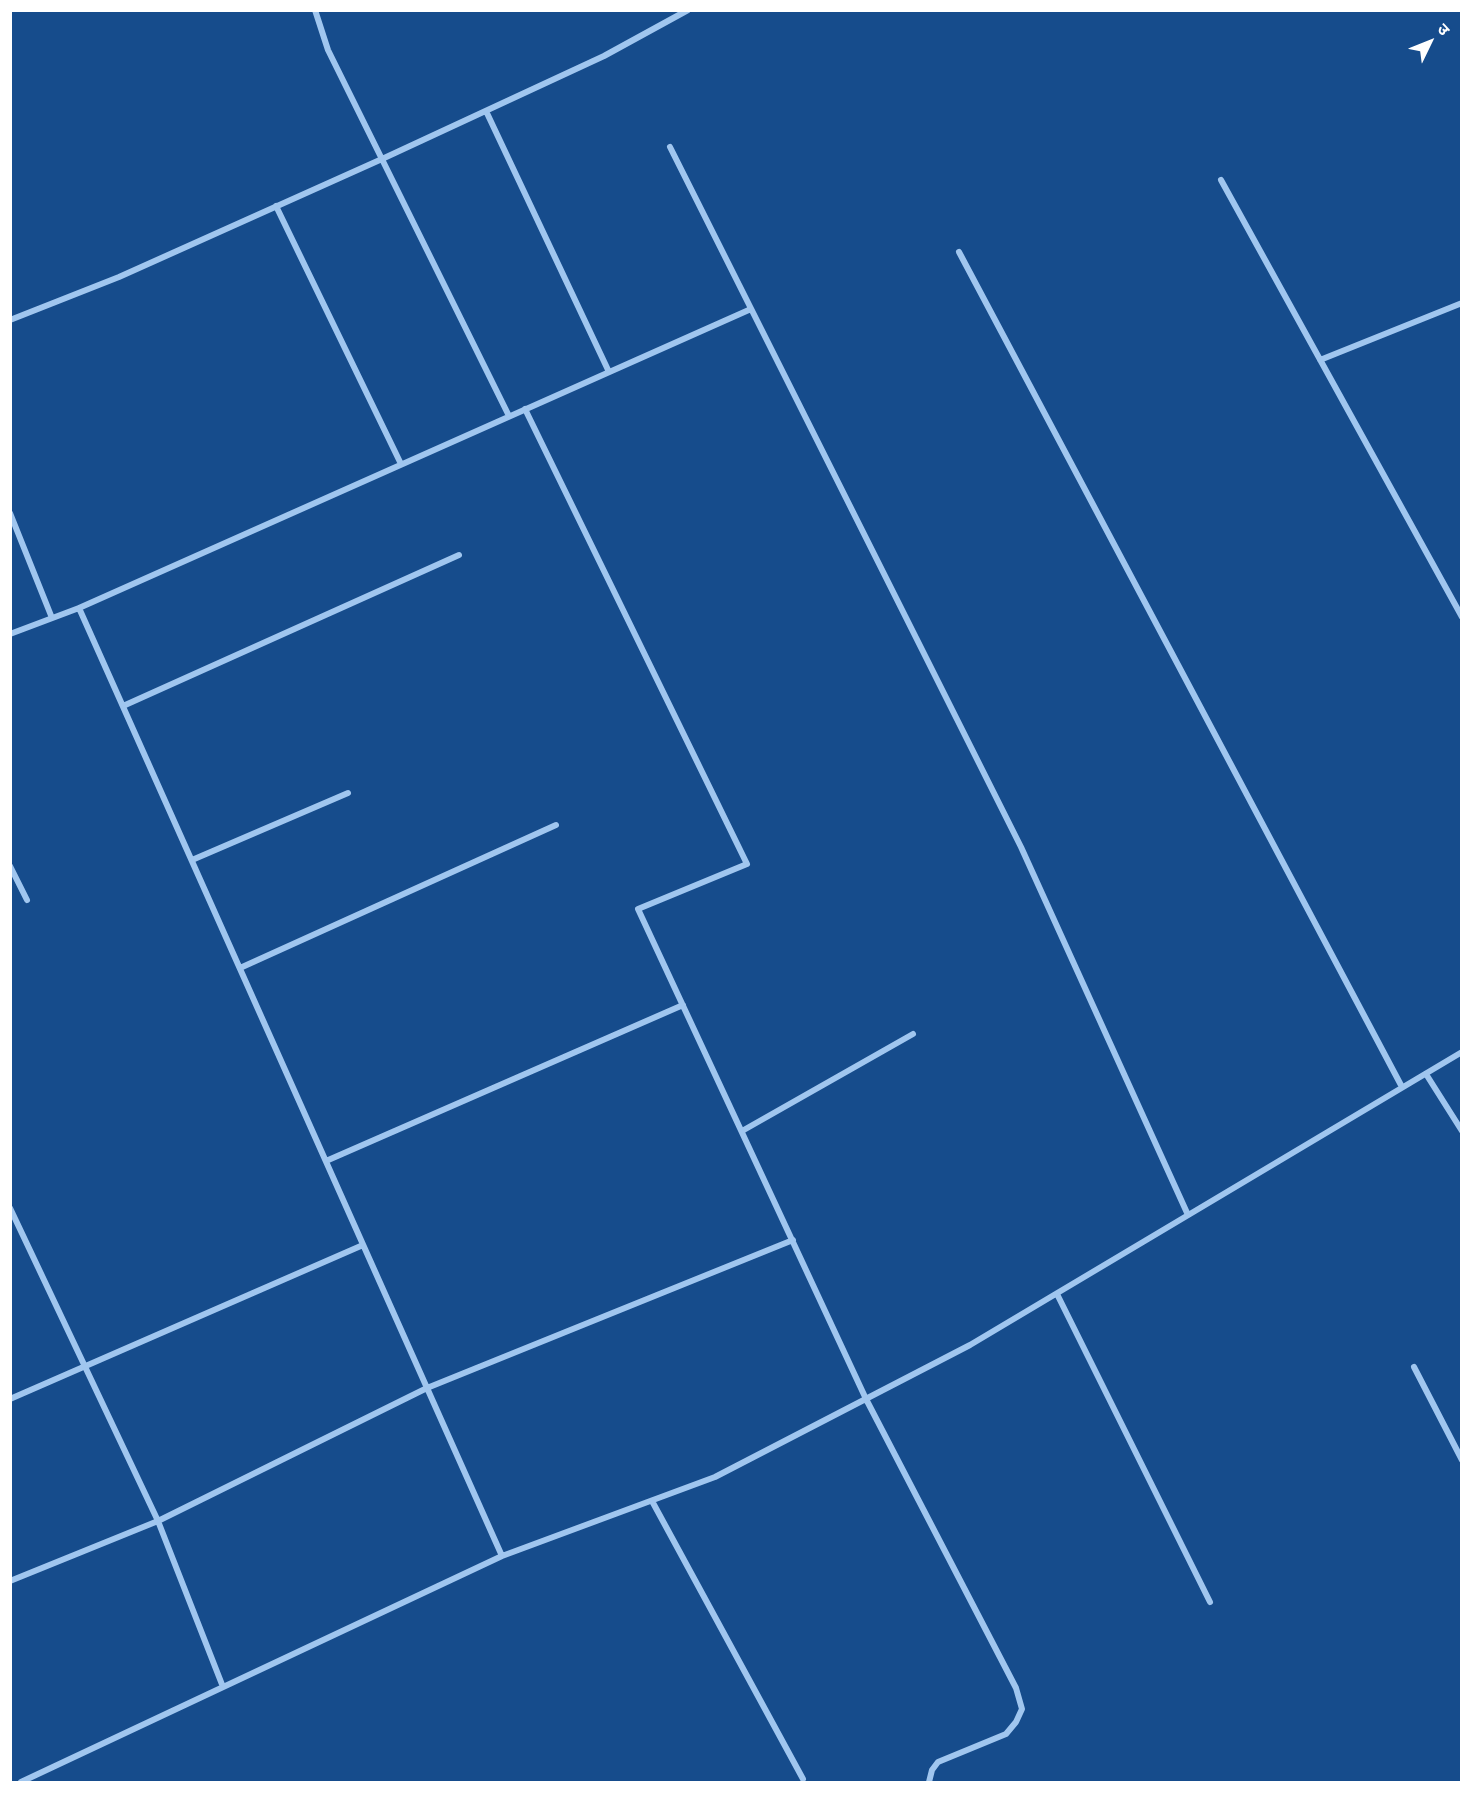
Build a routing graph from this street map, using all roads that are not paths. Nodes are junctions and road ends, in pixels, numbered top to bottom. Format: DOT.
graph roads {
  1 [pos="315,10"];
  2 [pos="688,10"];
  3 [pos="486,111"];
  4 [pos="669,147"];
  5 [pos="382,159"];
  6 [pos="1221,180"];
  7 [pos="276,206"];
  8 [pos="959,252"];
  9 [pos="1461,303"];
  10 [pos="751,309"];
  11 [pos="10,320"];
  12 [pos="1320,360"];
  13 [pos="609,372"];
  14 [pos="525,409"];
  15 [pos="509,416"];
  16 [pos="401,464"];
  17 [pos="10,513"];
  18 [pos="459,555"];
  19 [pos="79,608"];
  20 [pos="1461,617"];
  21 [pos="52,618"];
  22 [pos="10,634"];
  23 [pos="123,706"];
  24 [pos="348,793"];
  25 [pos="556,825"];
  26 [pos="192,860"];
  27 [pos="10,866"];
  28 [pos="27,900"];
  29 [pos="240,968"];
  30 [pos="683,1005"];
  31 [pos="913,1034"];
  32 [pos="1461,1052"];
  33 [pos="1425,1074"];
  34 [pos="1402,1088"];
  35 [pos="742,1131"];
  36 [pos="1461,1131"];
  37 [pos="326,1161"];
  38 [pos="10,1208"];
  39 [pos="1188,1215"];
  40 [pos="793,1240"];
  41 [pos="363,1245"];
  42 [pos="1056,1294"];
  43 [pos="85,1367"];
  44 [pos="1414,1367"];
  45 [pos="427,1388"];
  46 [pos="10,1399"];
  47 [pos="866,1399"];
  48 [pos="1461,1460"];
  49 [pos="652,1501"];
  50 [pos="158,1521"];
  51 [pos="502,1556"];
  52 [pos="10,1581"];
  53 [pos="1210,1602"];
  54 [pos="223,1687"];
  55 [pos="803,1779"];
  56 [pos="21,1782"];
  57 [pos="929,1782"];
  1 -- 5 [label="street"];
  2 -- 3 [label="street"];
  3 -- 5 [label="street"];
  3 -- 13 [label="street"];
  4 -- 10 [label="street"];
  5 -- 7 [label="street"];
  5 -- 15 [label="street"];
  6 -- 12 [label="street"];
  7 -- 11 [label="street"];
  7 -- 16 [label="street"];
  8 -- 34 [label="street"];
  9 -- 12 [label="street"];
  10 -- 13 [label="street"];
  10 -- 39 [label="street"];
  12 -- 20 [label="street"];
  13 -- 14 [label="street"];
  14 -- 15 [label="street"];
  14 -- 30 [label="street"];
  15 -- 16 [label="street"];
  16 -- 19 [label="street"];
  17 -- 21 [label="street"];
  18 -- 23 [label="street"];
  19 -- 21 [label="street"];
  19 -- 23 [label="street"];
  21 -- 22 [label="street"];
  23 -- 26 [label="street"];
  24 -- 26 [label="street"];
  25 -- 29 [label="street"];
  26 -- 29 [label="street"];
  27 -- 28 [label="street"];
  29 -- 37 [label="street"];
  30 -- 35 [label="street"];
  30 -- 37 [label="street"];
  31 -- 35 [label="street"];
  32 -- 33 [label="street"];
  33 -- 34 [label="street"];
  33 -- 36 [label="street"];
  34 -- 39 [label="street"];
  35 -- 40 [label="street"];
  37 -- 41 [label="street"];
  38 -- 43 [label="street"];
  39 -- 42 [label="street"];
  40 -- 45 [label="street"];
  40 -- 47 [label="street"];
  41 -- 43 [label="street"];
  41 -- 45 [label="street"];
  42 -- 47 [label="street"];
  42 -- 53 [label="street"];
  43 -- 46 [label="street"];
  43 -- 50 [label="street"];
  44 -- 48 [label="street"];
  45 -- 50 [label="street"];
  45 -- 51 [label="street"];
  47 -- 49 [label="street"];
  47 -- 57 [label="street"];
  49 -- 51 [label="street"];
  49 -- 55 [label="street"];
  50 -- 52 [label="street"];
  50 -- 54 [label="street"];
  51 -- 54 [label="street"];
  54 -- 56 [label="street"];
}
